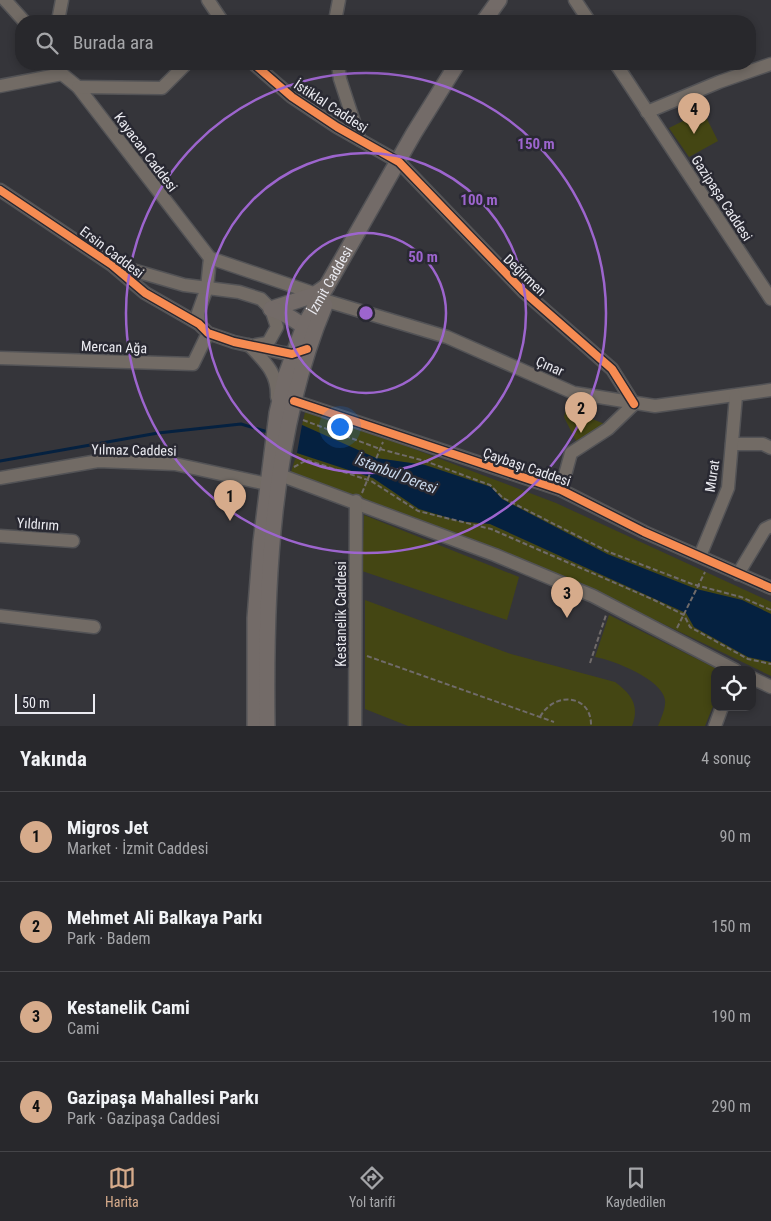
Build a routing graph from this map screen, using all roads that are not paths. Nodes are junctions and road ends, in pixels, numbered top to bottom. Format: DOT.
graph roads {
  1 [pos="5,0"];
  2 [pos="62,0"];
  3 [pos="208,0"];
  4 [pos="340,0"];
  5 [pos="499,0"];
  6 [pos="575,0"];
  7 [pos="19,15"];
  8 [pos="59,15"];
  9 [pos="218,15"];
  10 [pos="336,15"];
  11 [pos="488,15"];
  12 [pos="584,15"];
  13 [pos="771,64"];
  14 [pos="756,69"];
  15 [pos="57,70"];
  16 [pos="62,70"];
  17 [pos="180,70"];
  18 [pos="261,70"];
  19 [pos="339,70"];
  20 [pos="452,70"];
  21 [pos="620,70"];
  22 [pos="754,70"];
  23 [pos="0,86"];
  24 [pos="78,87"];
  25 [pos="647,112"];
  26 [pos="360,140"];
  27 [pos="399,162"];
  28 [pos="0,190"];
  29 [pos="347,253"];
  30 [pos="210,258"];
  31 [pos="112,264"];
  32 [pos="329,284"];
  33 [pos="206,288"];
  34 [pos="322,298"];
  35 [pos="771,299"];
  36 [pos="271,309"];
  37 [pos="204,328"];
  38 [pos="308,330"];
  39 [pos="249,345"];
  40 [pos="307,349"];
  41 [pos="292,354"];
  42 [pos="0,358"];
  43 [pos="771,390"];
  44 [pos="736,396"];
  45 [pos="634,404"];
  46 [pos="290,412"];
  47 [pos="732,444"];
  48 [pos="771,448"];
  49 [pos="277,458"];
  50 [pos="285,474"];
  51 [pos="0,478"];
  52 [pos="268,484"];
  53 [pos="561,490"];
  54 [pos="356,501"];
  55 [pos="771,526"];
  56 [pos="0,536"];
  57 [pos="73,541"];
  58 [pos="705,558"];
  59 [pos="738,574"];
  60 [pos="771,588"];
  61 [pos="0,616"];
  62 [pos="94,627"];
  63 [pos="727,666"];
  64 [pos="756,680"];
  65 [pos="771,687"];
  66 [pos="721,711"];
  67 [pos="255,726"];
  68 [pos="267,726"];
  69 [pos="355,726"];
  70 [pos="715,726"];
  1 -- 7 [label="street"];
  2 -- 8 [label="street"];
  3 -- 9 [label="street"];
  4 -- 10 [label="street"];
  5 -- 11 [label="main road"];
  6 -- 12 [label="street"];
  13 -- 14 [label="street"];
  15 -- 23 [label="street"];
  16 -- 24 [label="street, Kayacan Caddesi"];
  17 -- 24 [label="street"];
  18 -- 26 [label="street, İstiklal Caddesi"];
  19 -- 26 [label="street"];
  20 -- 27 [label="main road"];
  21 -- 25 [label="street, Gazipaşa Caddesi"];
  22 -- 25 [label="street"];
  24 -- 30 [label="street, Kayacan Caddesi"];
  25 -- 35 [label="street, Gazipaşa Caddesi"];
  26 -- 27 [label="street, İstiklal Caddesi"];
  27 -- 29 [label="main road"];
  27 -- 45 [label="street, Değirmen"];
  28 -- 31 [label="street, Ersin Caddesi"];
  29 -- 32 [label="main road, İzmit Caddesi"];
  29 -- 34 [label="main road, İzmit Caddesi"];
  30 -- 33 [label="street"];
  30 -- 34 [label="street"];
  31 -- 33 [label="street"];
  31 -- 37 [label="street, Ersin Caddesi"];
  32 -- 34 [label="main road"];
  32 -- 38 [label="main road, İzmit Caddesi"];
  33 -- 36 [label="street"];
  33 -- 37 [label="street"];
  34 -- 36 [label="main road"];
  34 -- 38 [label="main road, İzmit Caddesi"];
  34 -- 45 [label="street, Çınar"];
  36 -- 38 [label="main road"];
  36 -- 39 [label="street"];
  37 -- 39 [label="street, Ersin Caddesi"];
  37 -- 42 [label="street, Mercan Ağa"];
  38 -- 40 [label="main road, İzmit Caddesi"];
  38 -- 41 [label="main road, İzmit Caddesi"];
  39 -- 41 [label="street, Ersin Caddesi"];
  39 -- 46 [label="street"];
  40 -- 41 [label="street"];
  40 -- 46 [label="main road, İzmit Caddesi"];
  41 -- 46 [label="main road, İzmit Caddesi"];
  43 -- 44 [label="street, Çınar"];
  44 -- 45 [label="street, Çınar"];
  44 -- 47 [label="street, Murat"];
  45 -- 53 [label="street"];
  46 -- 49 [label="main road, İzmit Caddesi"];
  46 -- 53 [label="street, Çaybaşı Caddesi"];
  47 -- 48 [label="street"];
  47 -- 58 [label="street, Murat"];
  49 -- 50 [label="main road, İzmit Caddesi"];
  49 -- 52 [label="main road, İzmit Caddesi"];
  50 -- 54 [label="street"];
  50 -- 68 [label="main road, İzmit Caddesi"];
  51 -- 52 [label="street, Yılmaz Caddesi"];
  52 -- 67 [label="main road, İzmit Caddesi"];
  53 -- 58 [label="street, Çaybaşı Caddesi"];
  54 -- 63 [label="street"];
  54 -- 69 [label="street, Kestanelik Caddesi"];
  55 -- 59 [label="street"];
  56 -- 57 [label="street, Yıldırım"];
  58 -- 59 [label="street, Çaybaşı Caddesi"];
  59 -- 60 [label="street, Çaybaşı Caddesi"];
  61 -- 62 [label="street"];
  64 -- 65 [label="street"];
  66 -- 70 [label="street"];
}
